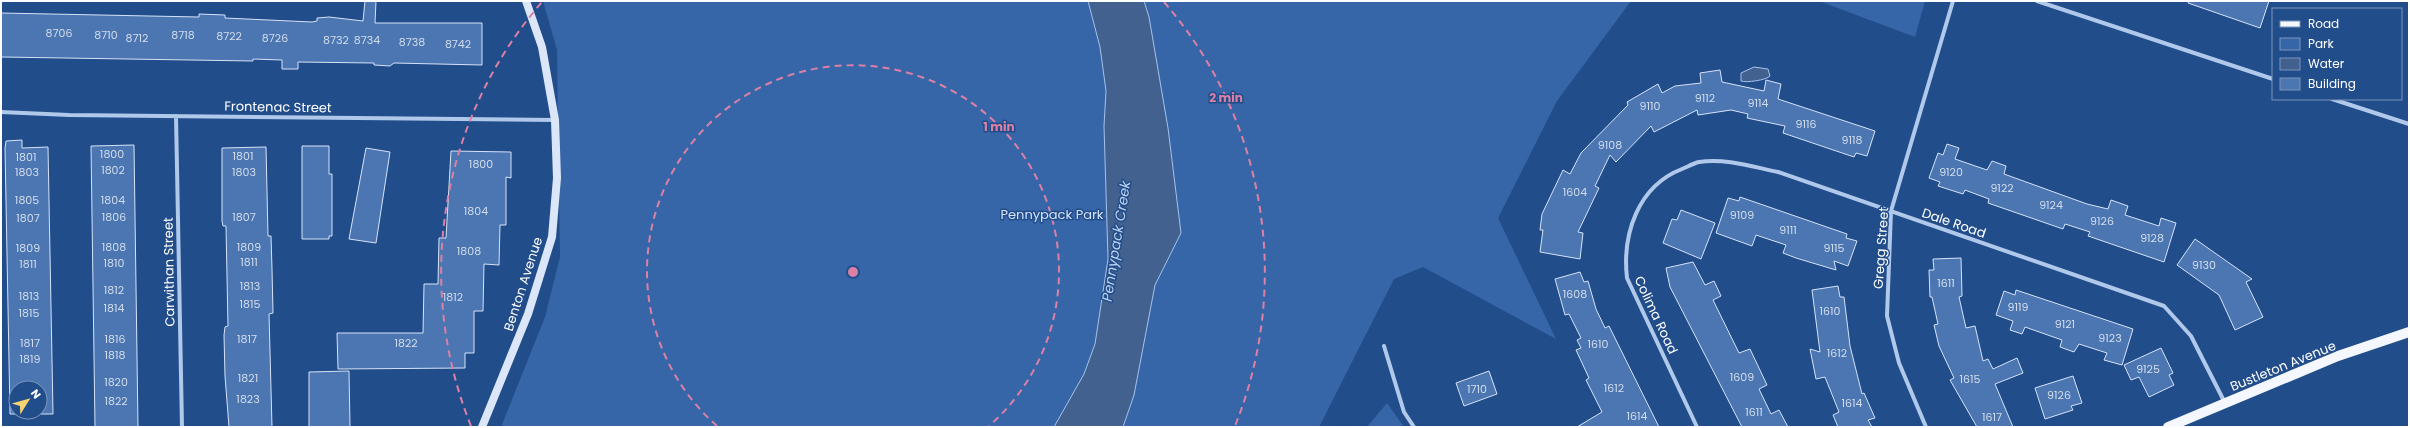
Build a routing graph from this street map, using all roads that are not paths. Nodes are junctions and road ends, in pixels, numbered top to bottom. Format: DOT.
graph roads {
  1 [pos="526,1"];
  2 [pos="1954,1"];
  3 [pos="2037,1"];
  4 [pos="2272,79"];
  5 [pos="2335,100"];
  6 [pos="1,112"];
  7 [pos="176,116"];
  8 [pos="555,120"];
  9 [pos="2409,124"];
  10 [pos="1638,207"];
  11 [pos="1891,211"];
  12 [pos="2409,332"];
  13 [pos="1384,346"];
  14 [pos="2225,403"];
  15 [pos="182,427"];
  16 [pos="482,427"];
  17 [pos="1414,427"];
  18 [pos="1697,427"];
  19 [pos="1926,427"];
  20 [pos="2168,427"];
  1 -- 8 [label="street, Benton Avenue"];
  2 -- 11 [label="street, Gregg Street"];
  3 -- 4 [label="street"];
  5 -- 9 [label="street"];
  6 -- 7 [label="street, Frontenac Street"];
  7 -- 8 [label="street, Frontenac Street"];
  7 -- 15 [label="street, Carwithan Street"];
  8 -- 16 [label="street, Benton Avenue"];
  10 -- 11 [label="street, Dale Road"];
  10 -- 18 [label="street, Colima Road"];
  11 -- 14 [label="street, Dale Road"];
  11 -- 19 [label="street, Gregg Street"];
  12 -- 14 [label="main road, Bustleton Avenue"];
  13 -- 17 [label="street"];
  14 -- 20 [label="main road, Bustleton Avenue"];
}
